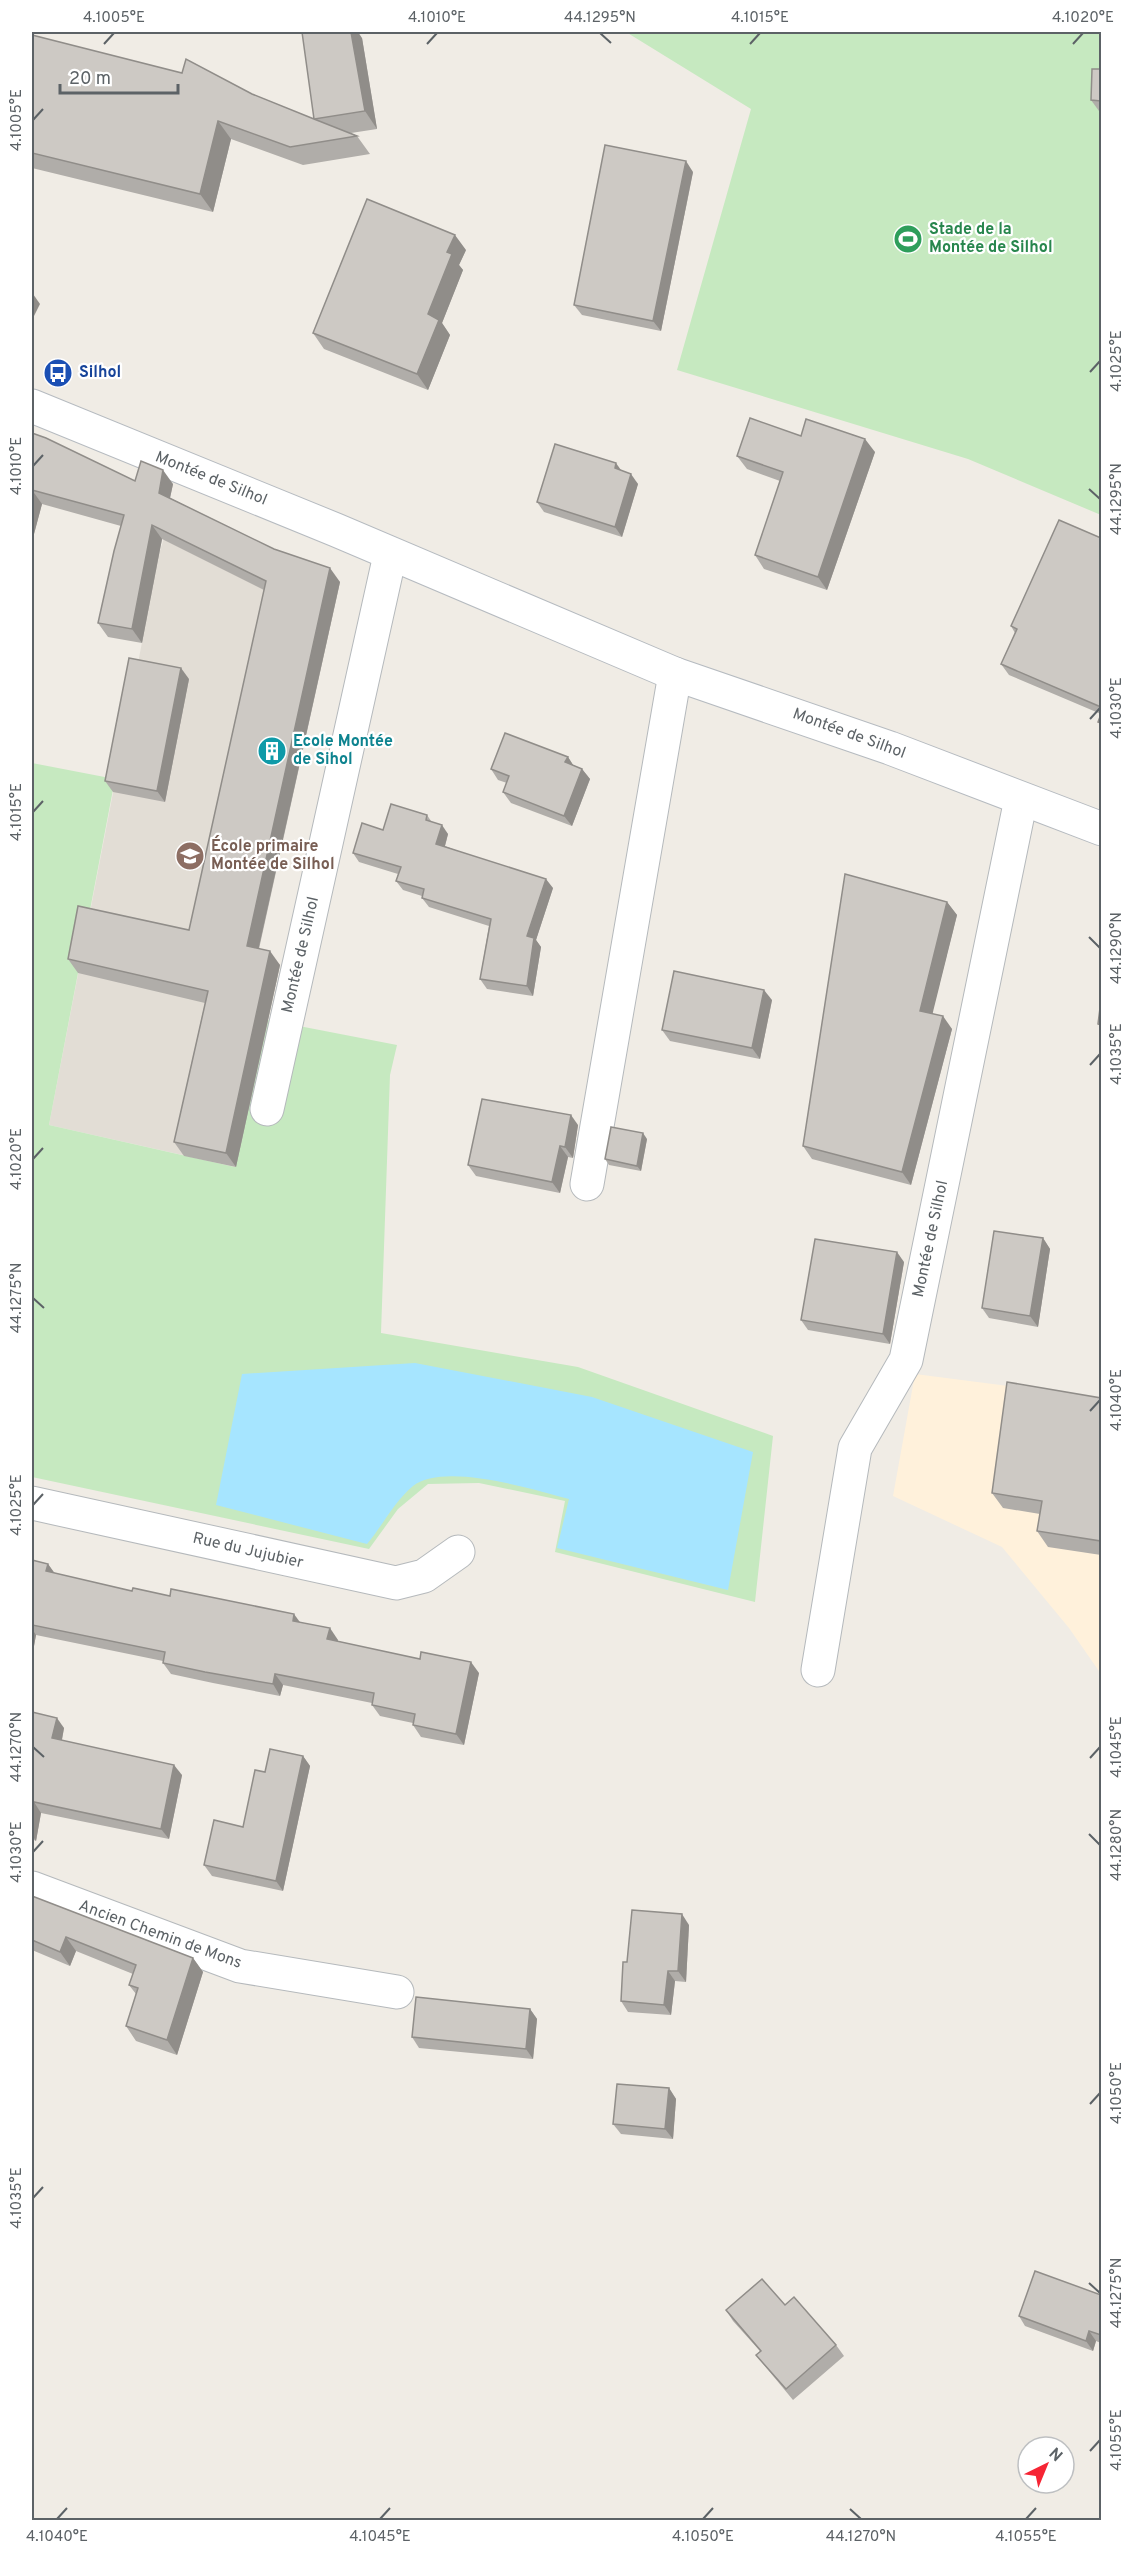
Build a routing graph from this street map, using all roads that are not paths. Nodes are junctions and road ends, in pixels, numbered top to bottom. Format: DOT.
graph roads {
  1 [pos="32,406"];
  2 [pos="390,555"];
  3 [pos="675,674"];
  4 [pos="1021,799"];
  5 [pos="1101,829"];
  6 [pos="267,1109"];
  7 [pos="588,1184"];
  8 [pos="32,1503"];
  9 [pos="458,1552"];
  10 [pos="818,1670"];
  11 [pos="32,1888"];
  12 [pos="398,1992"];
  1 -- 2 [label="street, Montée de Silhol"];
  2 -- 3 [label="street, Montée de Silhol"];
  2 -- 6 [label="street, Montée de Silhol"];
  3 -- 4 [label="street, Montée de Silhol"];
  3 -- 7 [label="street"];
  4 -- 5 [label="street, Montée de Silhol"];
  4 -- 10 [label="street, Montée de Silhol"];
  8 -- 9 [label="street, Rue du Jujubier"];
  11 -- 12 [label="street, Ancien Chemin de Mons"];
}
